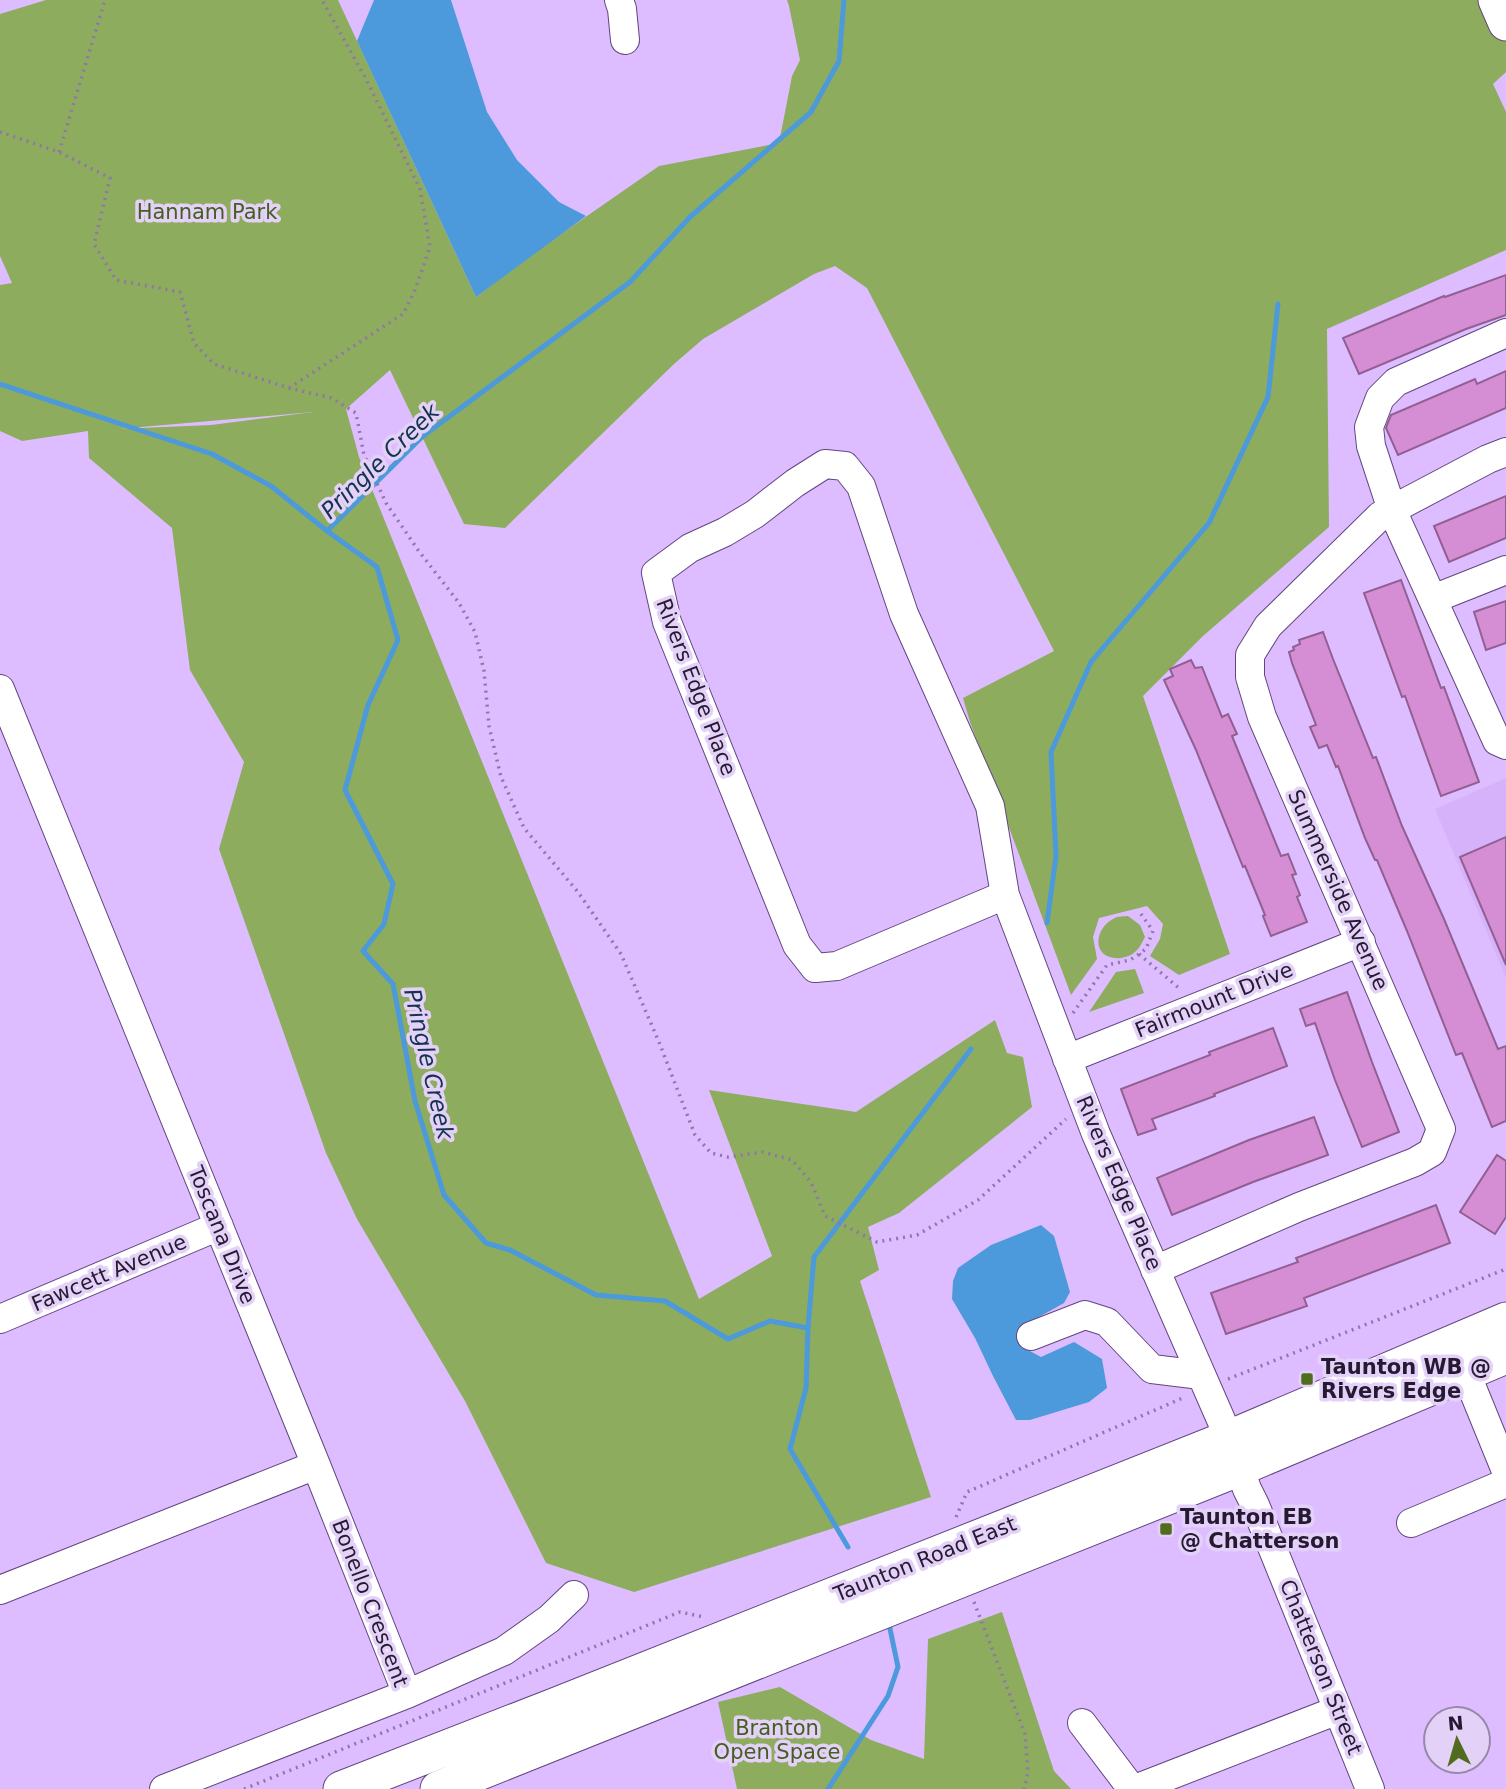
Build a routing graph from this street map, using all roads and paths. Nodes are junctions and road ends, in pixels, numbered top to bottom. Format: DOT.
graph roads {
  1 [pos="105,0"];
  2 [pos="322,0"];
  3 [pos="619,0"];
  4 [pos="1496,0"];
  5 [pos="1506,23"];
  6 [pos="625,40"];
  7 [pos="0,132"];
  8 [pos="59,152"];
  9 [pos="1506,333"];
  10 [pos="289,388"];
  11 [pos="1506,452"];
  12 [pos="1392,510"];
  13 [pos="1506,570"];
  14 [pos="1433,599"];
  15 [pos="0,689"];
  16 [pos="1506,746"];
  17 [pos="1005,895"];
  18 [pos="1141,914"];
  19 [pos="1361,942"];
  20 [pos="1139,954"];
  21 [pos="1199,1006"];
  22 [pos="1062,1047"];
  23 [pos="1084,1102"];
  24 [pos="219,1226"];
  25 [pos="1155,1269"];
  26 [pos="1506,1269"];
  27 [pos="0,1319"];
  28 [pos="1506,1320"];
  29 [pos="1031,1336"];
  30 [pos="1506,1356"];
  31 [pos="1466,1373"];
  32 [pos="1204,1381"];
  33 [pos="1234,1453"];
  34 [pos="316,1465"];
  35 [pos="1506,1471"];
  36 [pos="1506,1483"];
  37 [pos="954,1523"];
  38 [pos="1410,1523"];
  39 [pos="0,1590"];
  40 [pos="574,1595"];
  41 [pos="974,1600"];
  42 [pos="708,1617"];
  43 [pos="407,1694"];
  44 [pos="1338,1710"];
  45 [pos="561,1721"];
  46 [pos="1082,1723"];
  47 [pos="411,1776"];
  48 [pos="164,1789"];
  49 [pos="244,1789"];
  50 [pos="341,1789"];
  51 [pos="438,1789"];
  52 [pos="1024,1789"];
  53 [pos="1134,1789"];
  54 [pos="1370,1789"];
  1 -- 8 [label="path"];
  2 -- 10 [label="path"];
  3 -- 6 [label="street"];
  4 -- 5 [label="main road"];
  7 -- 8 [label="path"];
  8 -- 10 [label="path"];
  9 -- 12 [label="street"];
  10 -- 23 [label="path"];
  11 -- 12 [label="street, Summerside Avenue"];
  12 -- 14 [label="street"];
  12 -- 19 [label="street, Summerside Avenue"];
  13 -- 14 [label="street"];
  14 -- 16 [label="street"];
  15 -- 24 [label="street, Toscana Drive"];
  17 -- 17 [label="street, Rivers Edge Place"];
  17 -- 22 [label="street, Rivers Edge Place"];
  18 -- 20 [label="path"];
  19 -- 21 [label="street, Fairmount Drive"];
  19 -- 25 [label="street, Summerside Avenue"];
  20 -- 21 [label="path"];
  20 -- 22 [label="path"];
  21 -- 22 [label="street, Fairmount Drive"];
  22 -- 23 [label="street, Rivers Edge Place"];
  23 -- 25 [label="street, Rivers Edge Place"];
  24 -- 27 [label="street, Fawcett Avenue"];
  24 -- 34 [label="street, Toscana Drive"];
  25 -- 32 [label="street, Rivers Edge Place"];
  26 -- 32 [label="path"];
  28 -- 33 [label="main road, Taunton Road East"];
  29 -- 32 [label="street"];
  30 -- 31 [label="main road, Taunton Road East"];
  31 -- 33 [label="main road, Taunton Road East"];
  31 -- 35 [label="street"];
  32 -- 33 [label="street, Rivers Edge Place"];
  32 -- 37 [label="path"];
  33 -- 44 [label="street, Chatterson Street"];
  33 -- 45 [label="main road, Taunton Road East"];
  34 -- 39 [label="street"];
  34 -- 43 [label="street, Bonello Crescent"];
  36 -- 38 [label="street"];
  40 -- 43 [label="street"];
  41 -- 52 [label="path"];
  42 -- 49 [label="path"];
  43 -- 48 [label="street, Bonello Crescent"];
  44 -- 53 [label="street"];
  44 -- 54 [label="street, Chatterson Street"];
  45 -- 47 [label="main road, Taunton Road East"];
  45 -- 51 [label="main road, Taunton Road East"];
  46 -- 53 [label="street"];
  47 -- 50 [label="main road, Taunton Road East"];
}
